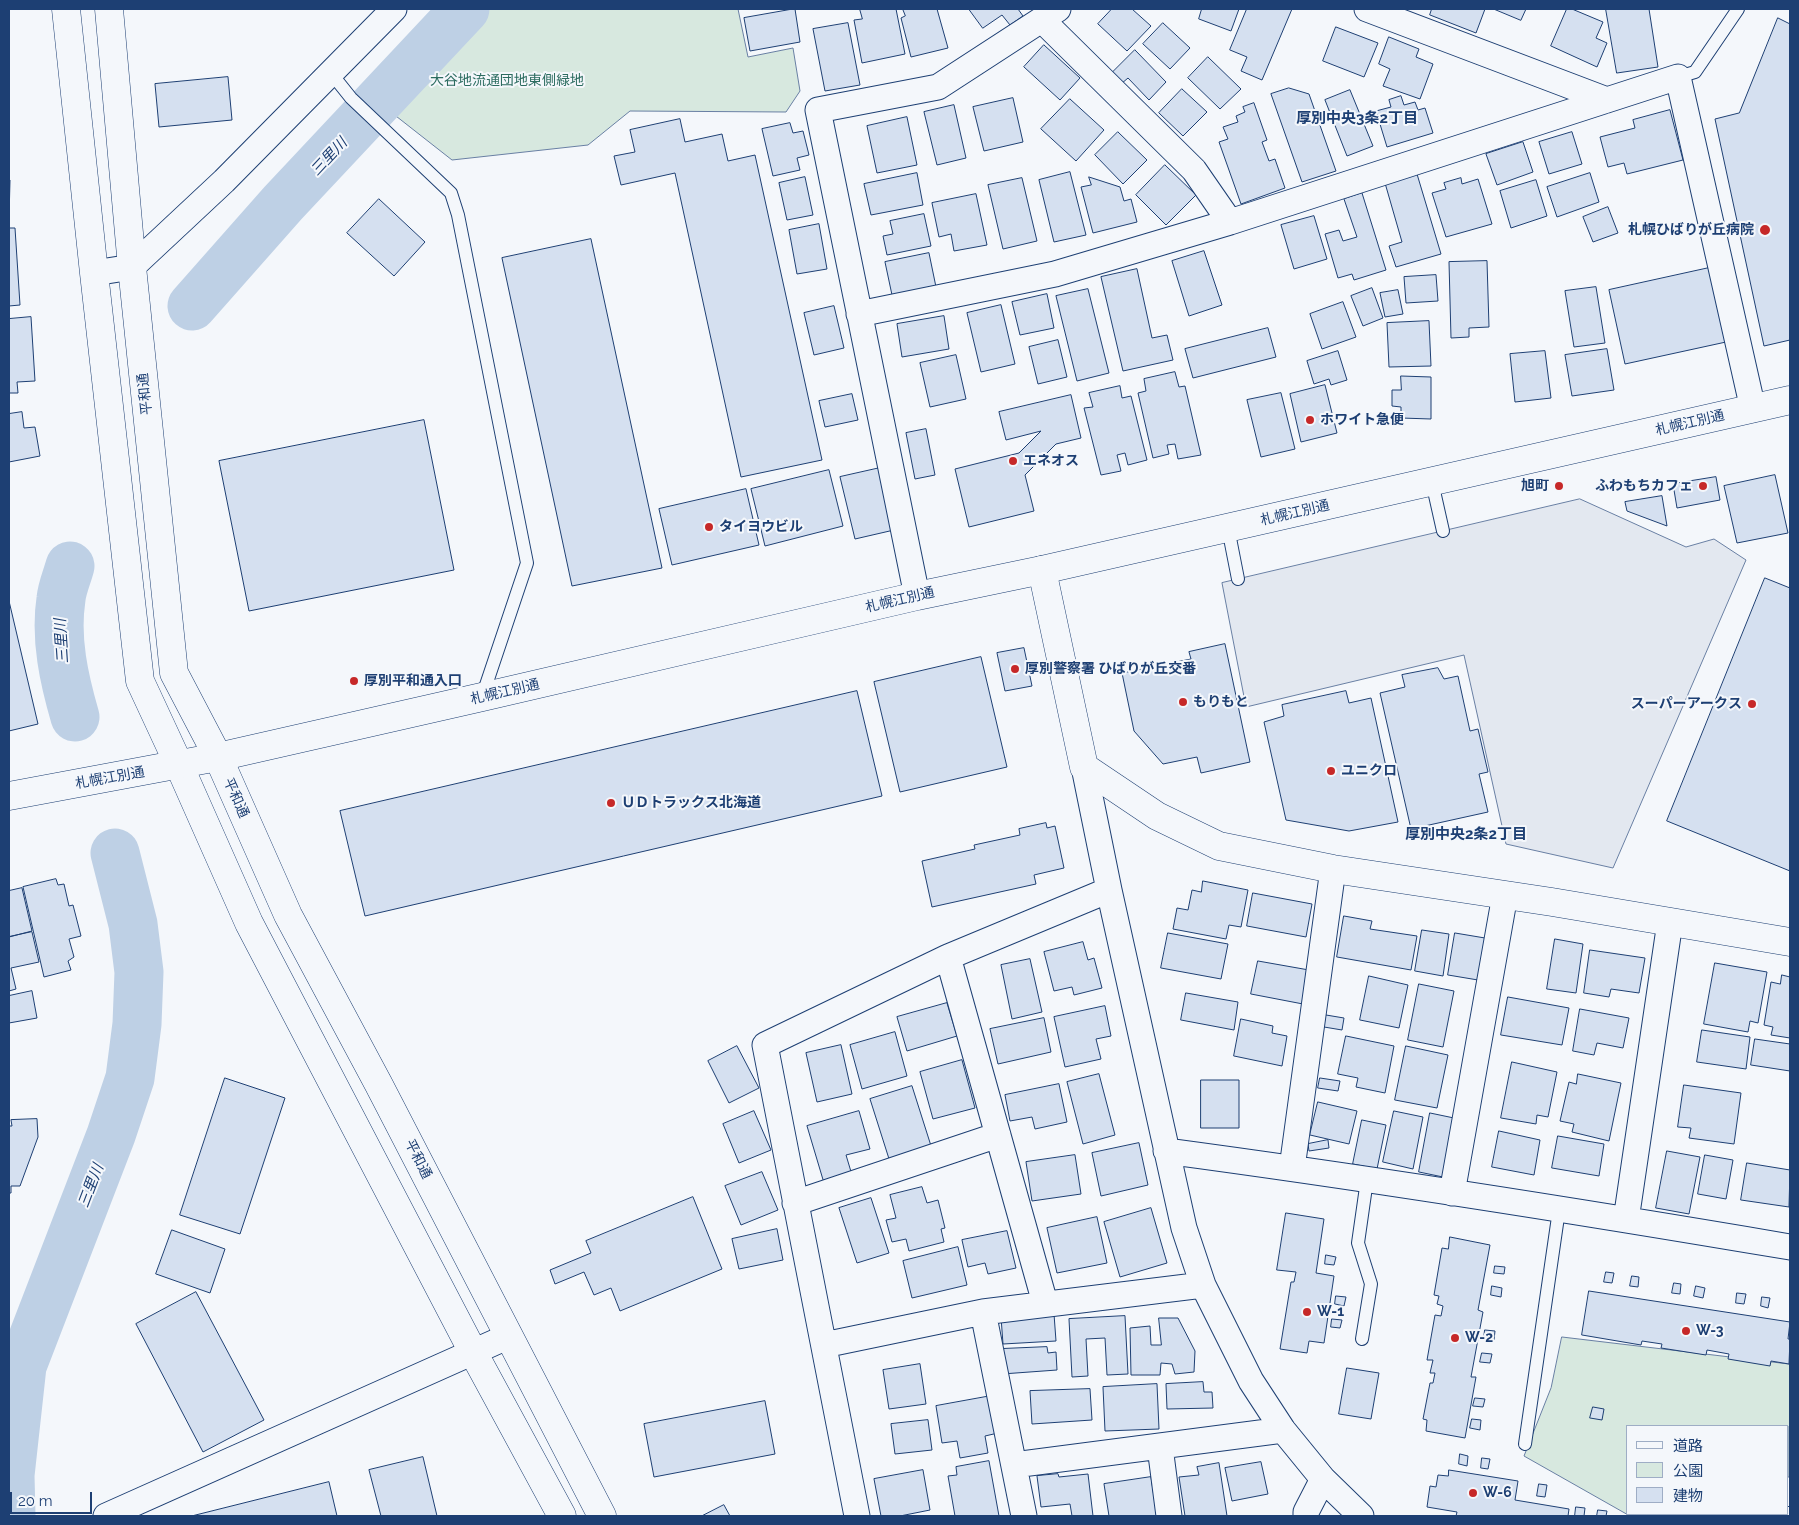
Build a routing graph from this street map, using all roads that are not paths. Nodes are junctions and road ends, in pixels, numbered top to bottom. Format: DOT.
graph roads {
  1 [pos="66,9"];
  2 [pos="109,9"];
  3 [pos="394,9"];
  4 [pos="1367,9"];
  5 [pos="1738,9"];
  6 [pos="1050,14"];
  7 [pos="331,73"];
  8 [pos="1678,77"];
  9 [pos="1607,100"];
  10 [pos="1230,222"];
  11 [pos="132,267"];
  12 [pos="94,273"];
  13 [pos="859,314"];
  14 [pos="1790,400"];
  15 [pos="1753,409"];
  16 [pos="1432,482"];
  17 [pos="1228,528"];
  18 [pos="1443,531"];
  19 [pos="1042,570"];
  20 [pos="1238,579"];
  21 [pos="917,596"];
  22 [pos="482,697"];
  23 [pos="218,756"];
  24 [pos="179,765"];
  25 [pos="1084,767"];
  26 [pos="9,796"];
  27 [pos="1333,869"];
  28 [pos="1109,890"];
  29 [pos="1505,895"];
  30 [pos="1670,922"];
  31 [pos="1790,942"];
  32 [pos="948,957"];
  33 [pos="998,1134"];
  34 [pos="1166,1151"];
  35 [pos="1292,1168"];
  36 [pos="1367,1180"];
  37 [pos="1452,1193"];
  38 [pos="795,1203"];
  39 [pos="1559,1210"];
  40 [pos="1626,1220"];
  41 [pos="1790,1247"];
  42 [pos="1203,1285"];
  43 [pos="1045,1303"];
  44 [pos="983,1312"];
  45 [pos="509,1336"];
  46 [pos="1362,1339"];
  47 [pos="824,1345"];
  48 [pos="473,1352"];
  49 [pos="1282,1430"];
  50 [pos="1525,1444"];
  51 [pos="1160,1448"];
  52 [pos="1014,1465"];
  53 [pos="1323,1479"];
  54 [pos="106,1516"];
  55 [pos="562,1516"];
  56 [pos="602,1516"];
  57 [pos="857,1516"];
  58 [pos="1024,1516"];
  59 [pos="1169,1516"];
  60 [pos="1306,1516"];
  61 [pos="1361,1516"];
  1 -- 12 [label="main road"];
  2 -- 11 [label="main road, 平和通"];
  3 -- 7 [label="street"];
  4 -- 9 [label="street"];
  5 -- 8 [label="lane"];
  6 -- 10 [label="street"];
  6 -- 13 [label="street"];
  7 -- 11 [label="street"];
  7 -- 22 [label="lane"];
  8 -- 9 [label="street"];
  8 -- 15 [label="street"];
  9 -- 10 [label="street"];
  10 -- 13 [label="street"];
  11 -- 12 [label="street"];
  11 -- 23 [label="main road, 平和通"];
  12 -- 24 [label="main road"];
  13 -- 21 [label="street"];
  14 -- 15 [label="main road, 札幌江別通"];
  15 -- 16 [label="main road, 札幌江別通"];
  16 -- 17 [label="main road, 札幌江別通"];
  16 -- 18 [label="lane"];
  17 -- 19 [label="main road, 札幌江別通"];
  17 -- 20 [label="lane"];
  19 -- 21 [label="main road, 札幌江別通"];
  19 -- 25 [label="main road"];
  21 -- 22 [label="main road, 札幌江別通"];
  22 -- 23 [label="main road, 札幌江別通"];
  23 -- 24 [label="main road, 札幌江別通"];
  23 -- 45 [label="main road, 平和通"];
  24 -- 26 [label="main road, 札幌江別通"];
  24 -- 48 [label="main road"];
  25 -- 27 [label="main road"];
  25 -- 28 [label="street"];
  27 -- 29 [label="main road"];
  27 -- 35 [label="street"];
  28 -- 32 [label="street"];
  28 -- 34 [label="street"];
  29 -- 30 [label="main road"];
  29 -- 37 [label="street"];
  30 -- 31 [label="main road"];
  30 -- 40 [label="street"];
  32 -- 33 [label="street"];
  32 -- 38 [label="street"];
  33 -- 38 [label="street"];
  33 -- 43 [label="street"];
  34 -- 35 [label="street"];
  34 -- 42 [label="street"];
  35 -- 36 [label="street"];
  36 -- 37 [label="street"];
  36 -- 46 [label="lane"];
  37 -- 39 [label="street"];
  38 -- 47 [label="street"];
  39 -- 40 [label="street"];
  39 -- 50 [label="lane"];
  40 -- 41 [label="street"];
  42 -- 43 [label="street"];
  42 -- 49 [label="street"];
  43 -- 44 [label="street"];
  44 -- 47 [label="street"];
  44 -- 52 [label="street"];
  45 -- 48 [label="street"];
  45 -- 56 [label="main road, 平和通"];
  47 -- 57 [label="street"];
  48 -- 54 [label="street"];
  48 -- 55 [label="main road"];
  49 -- 51 [label="street"];
  49 -- 53 [label="street"];
  51 -- 52 [label="street"];
  51 -- 59 [label="street"];
  52 -- 58 [label="street"];
  53 -- 60 [label="street"];
  53 -- 61 [label="street"];
}
